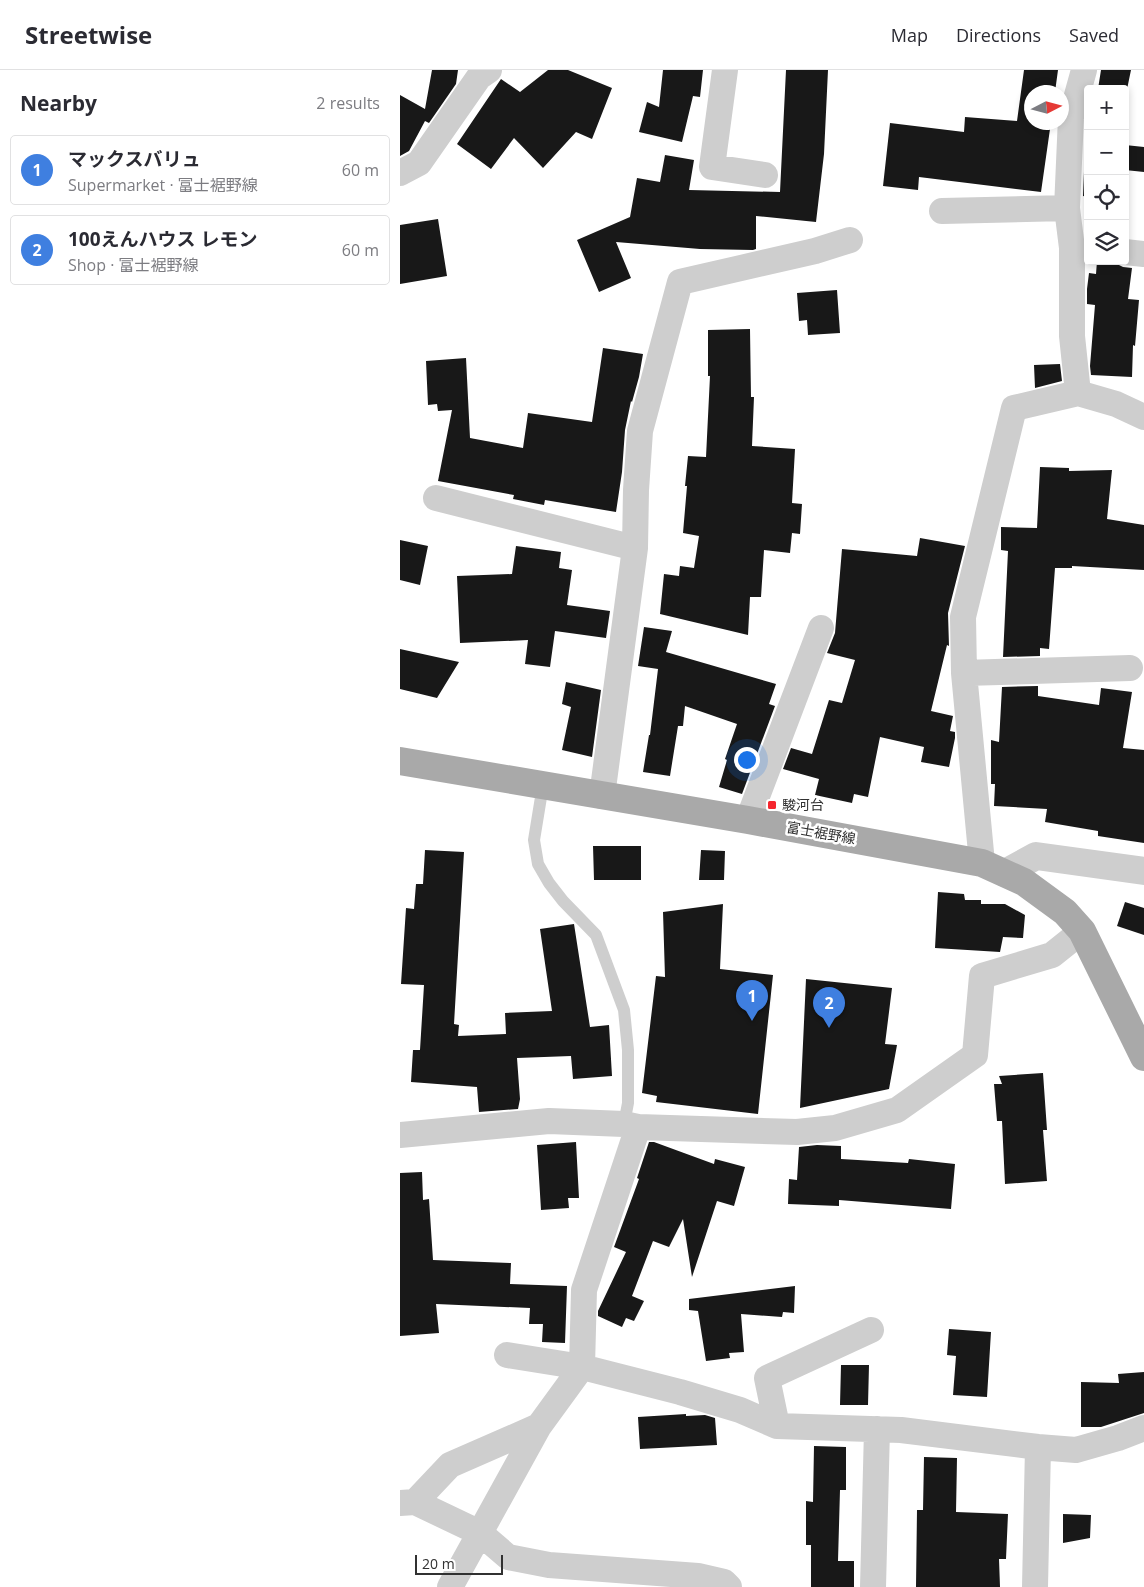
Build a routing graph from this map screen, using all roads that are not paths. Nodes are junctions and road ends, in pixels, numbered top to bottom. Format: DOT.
graph roads {
  1 [pos="489,70"];
  2 [pos="725,70"];
  3 [pos="1084,70"];
  4 [pos="400,174"];
  5 [pos="765,175"];
  6 [pos="1067,208"];
  7 [pos="942,211"];
  8 [pos="850,240"];
  9 [pos="1080,248"];
  10 [pos="1129,252"];
  11 [pos="1144,254"];
  12 [pos="1078,393"];
  13 [pos="1144,417"];
  14 [pos="436,498"];
  15 [pos="635,548"];
  16 [pos="820,628"];
  17 [pos="1130,668"];
  18 [pos="964,673"];
  19 [pos="400,761"];
  20 [pos="543,785"];
  21 [pos="602,796"];
  22 [pos="748,820"];
  23 [pos="994,868"];
  24 [pos="1144,871"];
  25 [pos="1082,931"];
  26 [pos="1144,1057"];
  27 [pos="631,1126"];
  28 [pos="400,1135"];
  29 [pos="871,1330"];
  30 [pos="507,1355"];
  31 [pos="582,1367"];
  32 [pos="539,1426"];
  33 [pos="777,1426"];
  34 [pos="1144,1428"];
  35 [pos="877,1429"];
  36 [pos="1038,1447"];
  37 [pos="407,1502"];
  38 [pos="480,1533"];
  39 [pos="696,1582"];
  40 [pos="450,1587"];
  41 [pos="730,1587"];
  42 [pos="872,1587"];
  43 [pos="1035,1587"];
  1 -- 4 [label="street"];
  2 -- 5 [label="street"];
  3 -- 6 [label="street"];
  6 -- 7 [label="street"];
  6 -- 9 [label="street"];
  8 -- 15 [label="street"];
  9 -- 12 [label="street"];
  10 -- 11 [label="street"];
  12 -- 13 [label="street"];
  12 -- 18 [label="street"];
  14 -- 15 [label="street"];
  15 -- 21 [label="street"];
  16 -- 22 [label="street"];
  17 -- 18 [label="street"];
  18 -- 23 [label="street"];
  19 -- 20 [label="main road, 富士裾野線"];
  20 -- 21 [label="main road, 富士裾野線"];
  20 -- 27 [label="lane"];
  21 -- 22 [label="main road, 富士裾野線"];
  22 -- 23 [label="main road, 富士裾野線"];
  23 -- 24 [label="street"];
  23 -- 25 [label="main road, 富士裾野線"];
  25 -- 26 [label="main road, 富士裾野線"];
  25 -- 27 [label="street"];
  27 -- 28 [label="street"];
  27 -- 31 [label="street"];
  29 -- 33 [label="street"];
  30 -- 31 [label="street"];
  31 -- 32 [label="street"];
  31 -- 33 [label="street"];
  32 -- 37 [label="street"];
  32 -- 38 [label="street"];
  33 -- 35 [label="street"];
  34 -- 36 [label="street"];
  35 -- 36 [label="street"];
  35 -- 42 [label="street"];
  36 -- 43 [label="street"];
  37 -- 38 [label="street"];
  38 -- 39 [label="street"];
  38 -- 40 [label="street"];
  39 -- 41 [label="street"];
}
